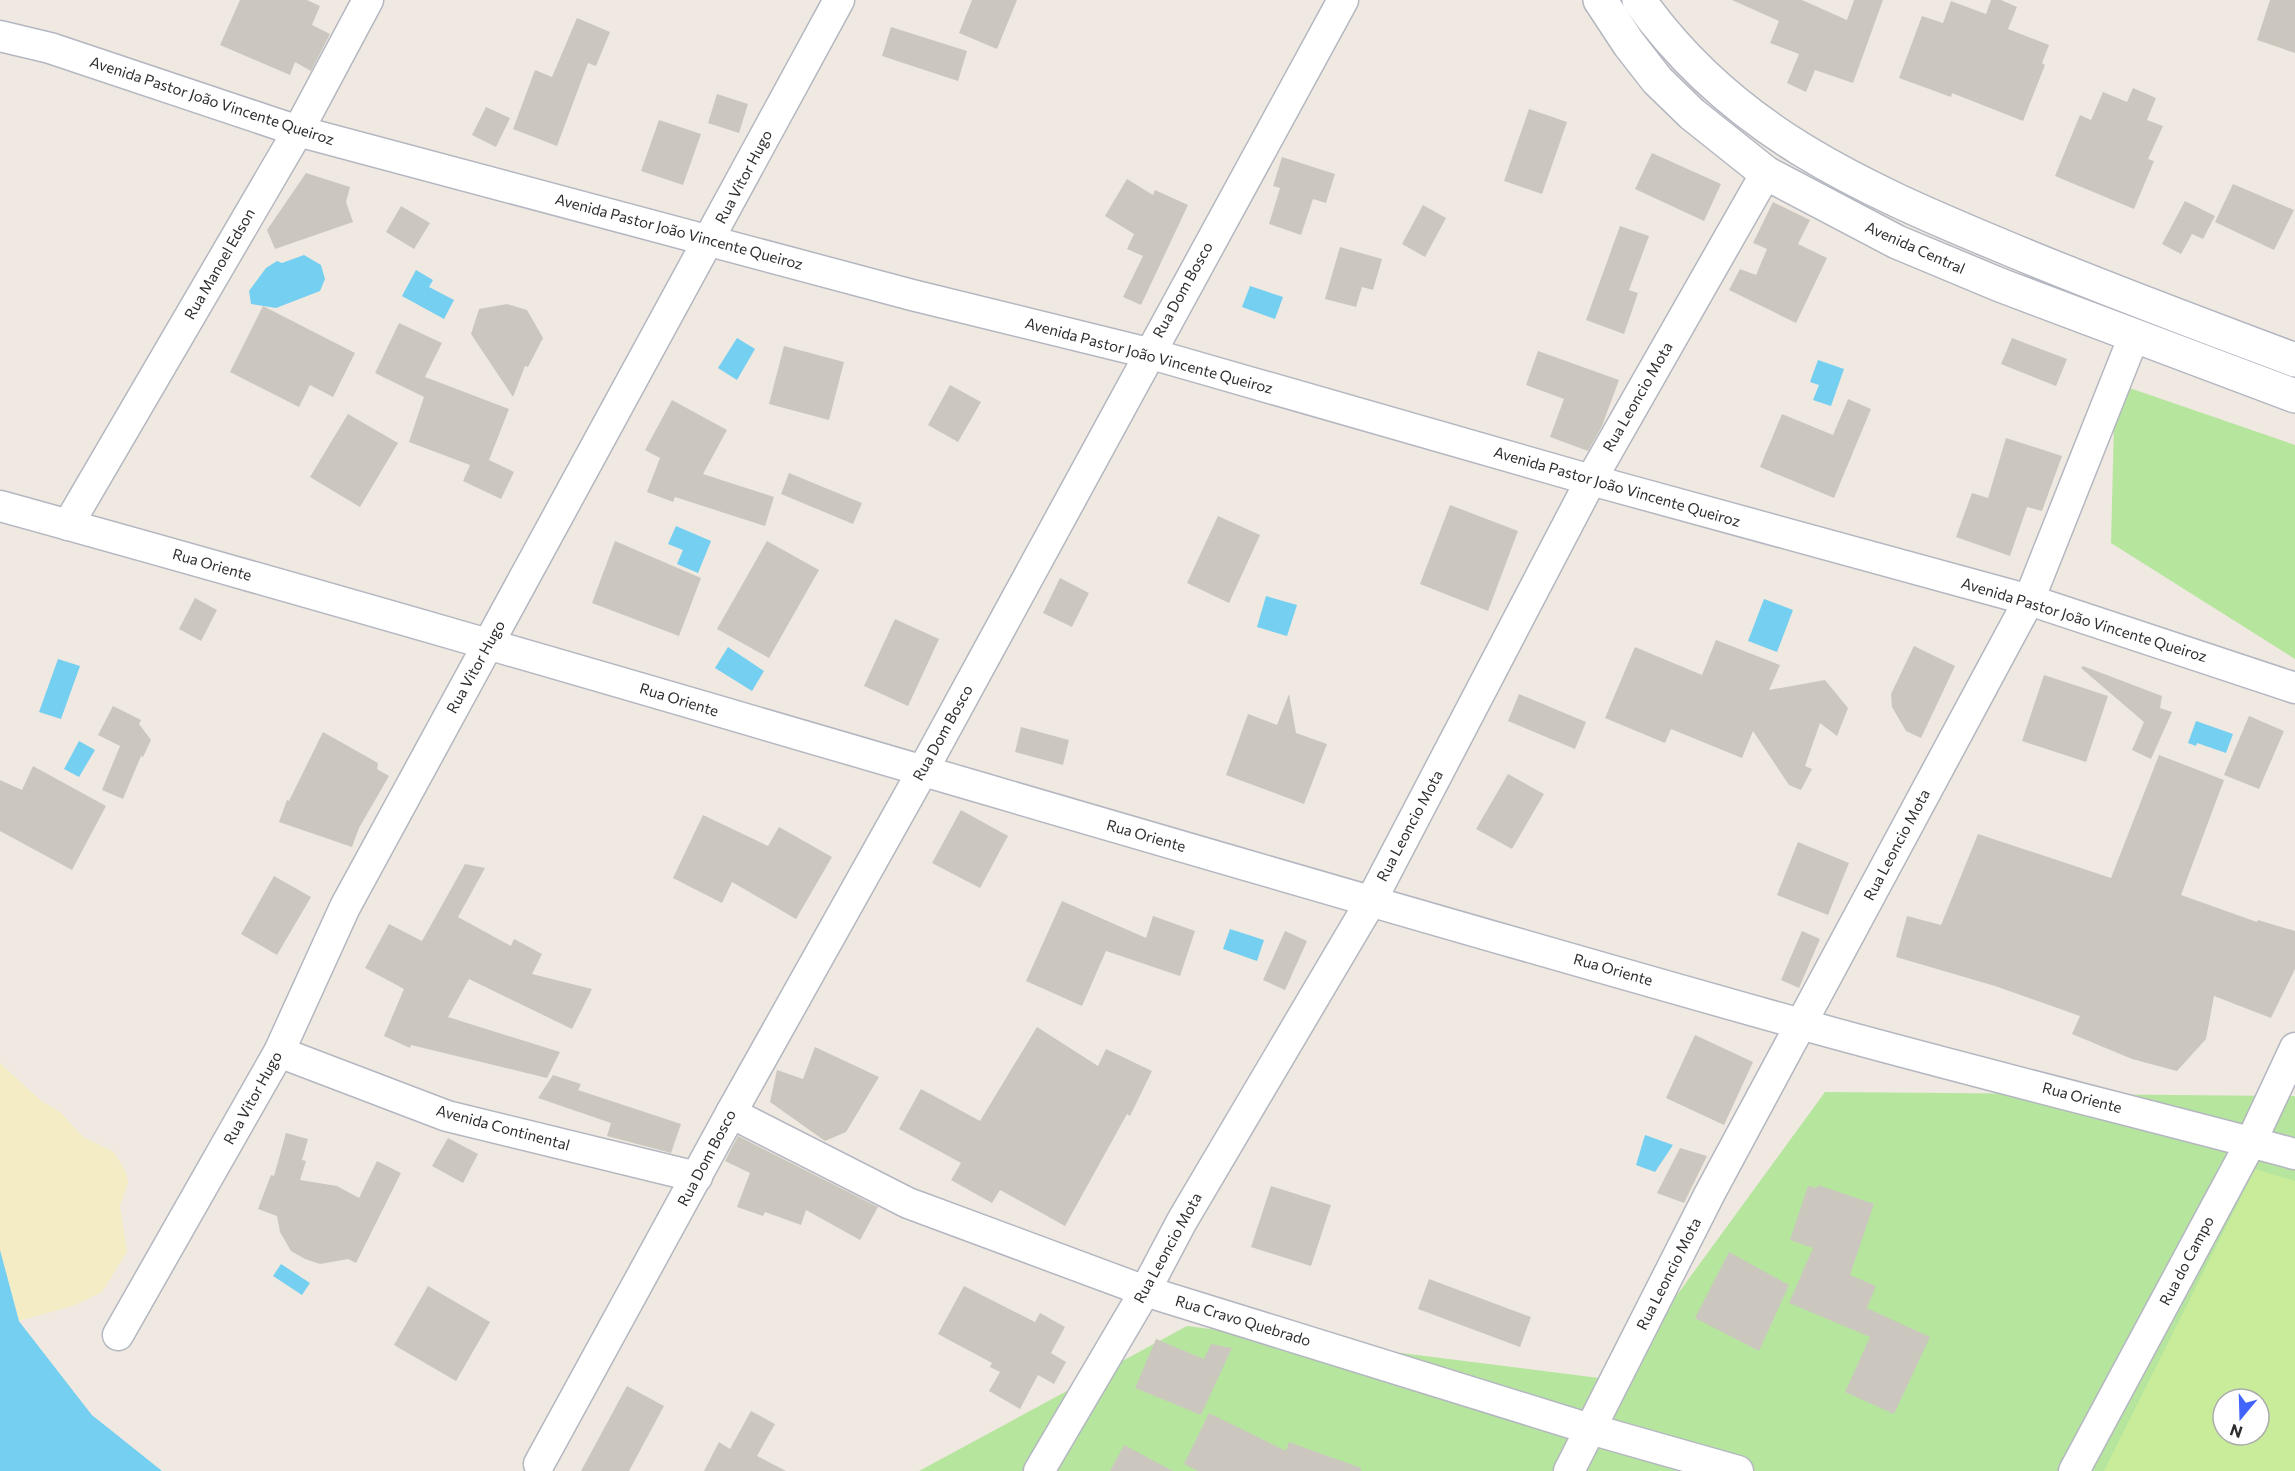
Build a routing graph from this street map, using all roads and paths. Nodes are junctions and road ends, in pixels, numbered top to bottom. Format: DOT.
graph roads {
  1 [pos="368,0"];
  2 [pos="839,0"];
  3 [pos="1343,0"];
  4 [pos="1600,0"];
  5 [pos="1639,0"];
  6 [pos="0,36"];
  7 [pos="298,131"];
  8 [pos="1766,173"];
  9 [pos="711,239"];
  10 [pos="2134,336"];
  11 [pos="1149,353"];
  12 [pos="2295,360"];
  13 [pos="2295,396"];
  14 [pos="1591,480"];
  15 [pos="0,506"];
  16 [pos="68,525"];
  17 [pos="2029,600"];
  18 [pos="489,643"];
  19 [pos="2295,688"];
  20 [pos="922,772"];
  21 [pos="1371,901"];
  22 [pos="1802,1024"];
  23 [pos="2295,1048"];
  24 [pos="279,1052"];
  25 [pos="731,1113"];
  26 [pos="2251,1142"];
  27 [pos="2295,1154"];
  28 [pos="697,1177"];
  29 [pos="1145,1291"];
  30 [pos="118,1335"];
  31 [pos="1590,1429"];
  32 [pos="539,1464"];
  33 [pos="1039,1471"];
  34 [pos="1569,1471"];
  35 [pos="1738,1471"];
  36 [pos="2074,1471"];
  1 -- 7 [label="street, Rua Manoel Edson"];
  2 -- 9 [label="street, Rua Vitor Hugo"];
  3 -- 11 [label="street, Rua Dom Bosco"];
  4 -- 8 [label="main road, Avenida Central"];
  5 -- 12 [label="main road"];
  6 -- 7 [label="street, Avenida Pastor João Vincente Queiroz"];
  7 -- 9 [label="street, Avenida Pastor João Vincente Queiroz"];
  7 -- 16 [label="street, Rua Manoel Edson"];
  8 -- 10 [label="main road, Avenida Central"];
  8 -- 14 [label="street, Rua Leoncio Mota"];
  9 -- 11 [label="street, Avenida Pastor João Vincente Queiroz"];
  9 -- 18 [label="street, Rua Vitor Hugo"];
  10 -- 13 [label="main road, Avenida Central"];
  10 -- 17 [label="street, Rua Leoncio Mota"];
  11 -- 14 [label="street, Avenida Pastor João Vincente Queiroz"];
  11 -- 20 [label="street, Rua Dom Bosco"];
  14 -- 17 [label="street, Avenida Pastor João Vincente Queiroz"];
  14 -- 21 [label="street, Rua Leoncio Mota"];
  15 -- 16 [label="street, Rua Oriente"];
  16 -- 18 [label="street, Rua Oriente"];
  17 -- 19 [label="street, Avenida Pastor João Vincente Queiroz"];
  17 -- 22 [label="street, Rua Leoncio Mota"];
  18 -- 20 [label="street, Rua Oriente"];
  18 -- 24 [label="street, Rua Vitor Hugo"];
  20 -- 21 [label="street, Rua Oriente"];
  20 -- 25 [label="street, Rua Dom Bosco"];
  21 -- 22 [label="street, Rua Oriente"];
  21 -- 29 [label="street, Rua Leoncio Mota"];
  22 -- 26 [label="street, Rua Oriente"];
  22 -- 31 [label="street, Rua Leoncio Mota"];
  23 -- 26 [label="street, Rua do Campo"];
  24 -- 28 [label="street, Avenida Continental"];
  24 -- 30 [label="street, Rua Vitor Hugo"];
  25 -- 28 [label="street, Rua Dom Bosco"];
  25 -- 29 [label="street, Rua Cravo Quebrado"];
  26 -- 27 [label="street, Rua Oriente"];
  26 -- 36 [label="street, Rua do Campo"];
  28 -- 32 [label="street, Rua Dom Bosco"];
  29 -- 31 [label="street, Rua Cravo Quebrado"];
  29 -- 33 [label="street, Rua Leoncio Mota"];
  31 -- 34 [label="street, Rua Leoncio Mota"];
  31 -- 35 [label="street, Rua Cravo Quebrado"];
}
